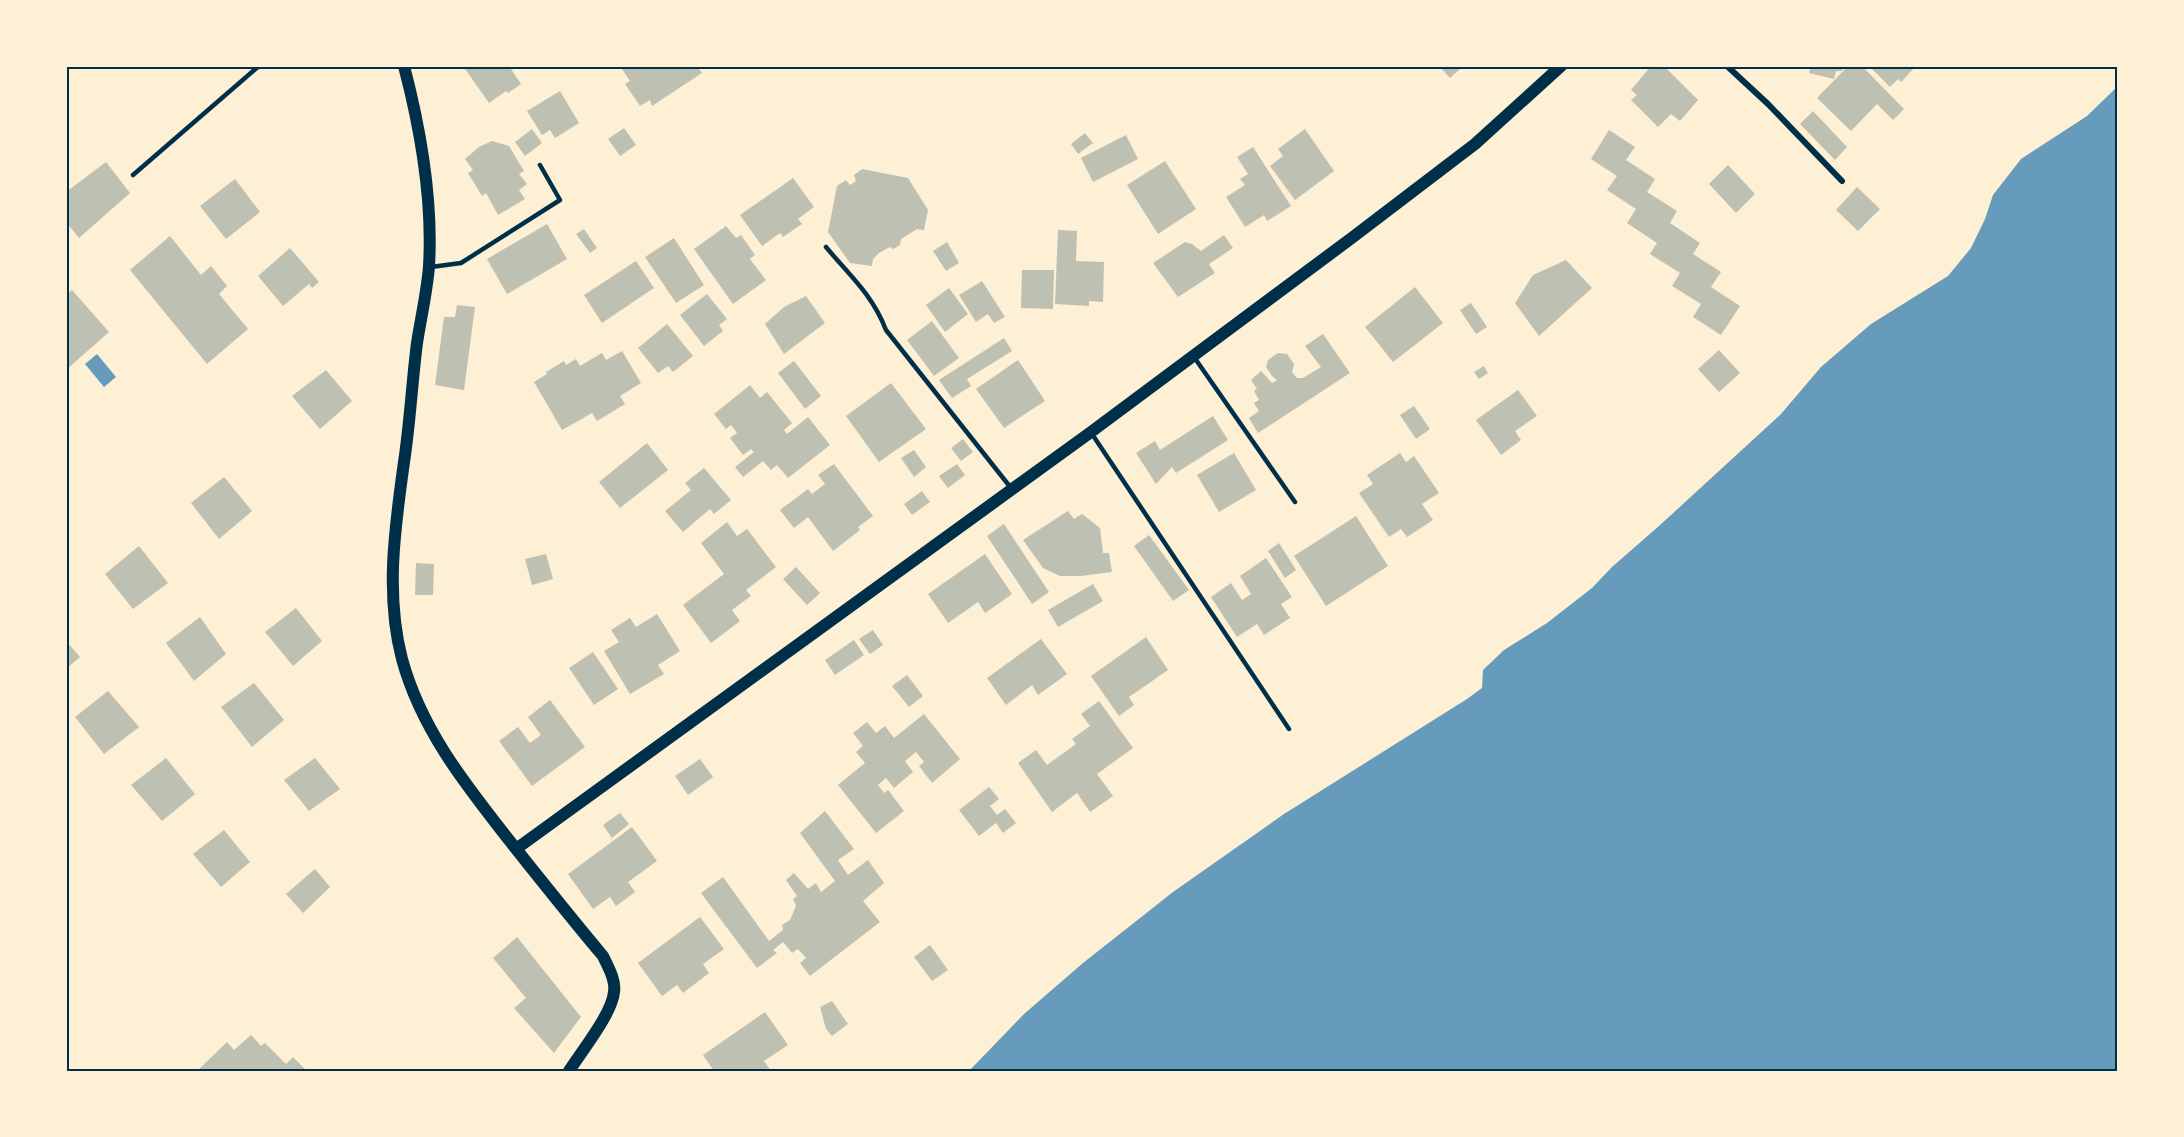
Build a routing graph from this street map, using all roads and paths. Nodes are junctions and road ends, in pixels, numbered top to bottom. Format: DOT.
graph roads {
  1 [pos="259,66"];
  2 [pos="404,66"];
  3 [pos="1727,66"];
  4 [pos="1559,67"];
  5 [pos="540,165"];
  6 [pos="133,175"];
  7 [pos="1842,181"];
  8 [pos="825,247"];
  9 [pos="429,267"];
  10 [pos="1192,355"];
  11 [pos="1090,432"];
  12 [pos="1011,488"];
  13 [pos="1295,502"];
  14 [pos="1289,729"];
  15 [pos="516,849"];
  16 [pos="569,1071"];
  1 -- 6 [label="lane"];
  2 -- 9 [label="main road"];
  3 -- 7 [label="street"];
  4 -- 10 [label="main road"];
  5 -- 9 [label="lane"];
  8 -- 12 [label="lane"];
  9 -- 15 [label="main road"];
  10 -- 11 [label="main road"];
  10 -- 13 [label="lane"];
  11 -- 12 [label="main road"];
  11 -- 14 [label="lane"];
  12 -- 15 [label="main road"];
  15 -- 16 [label="main road"];
}
